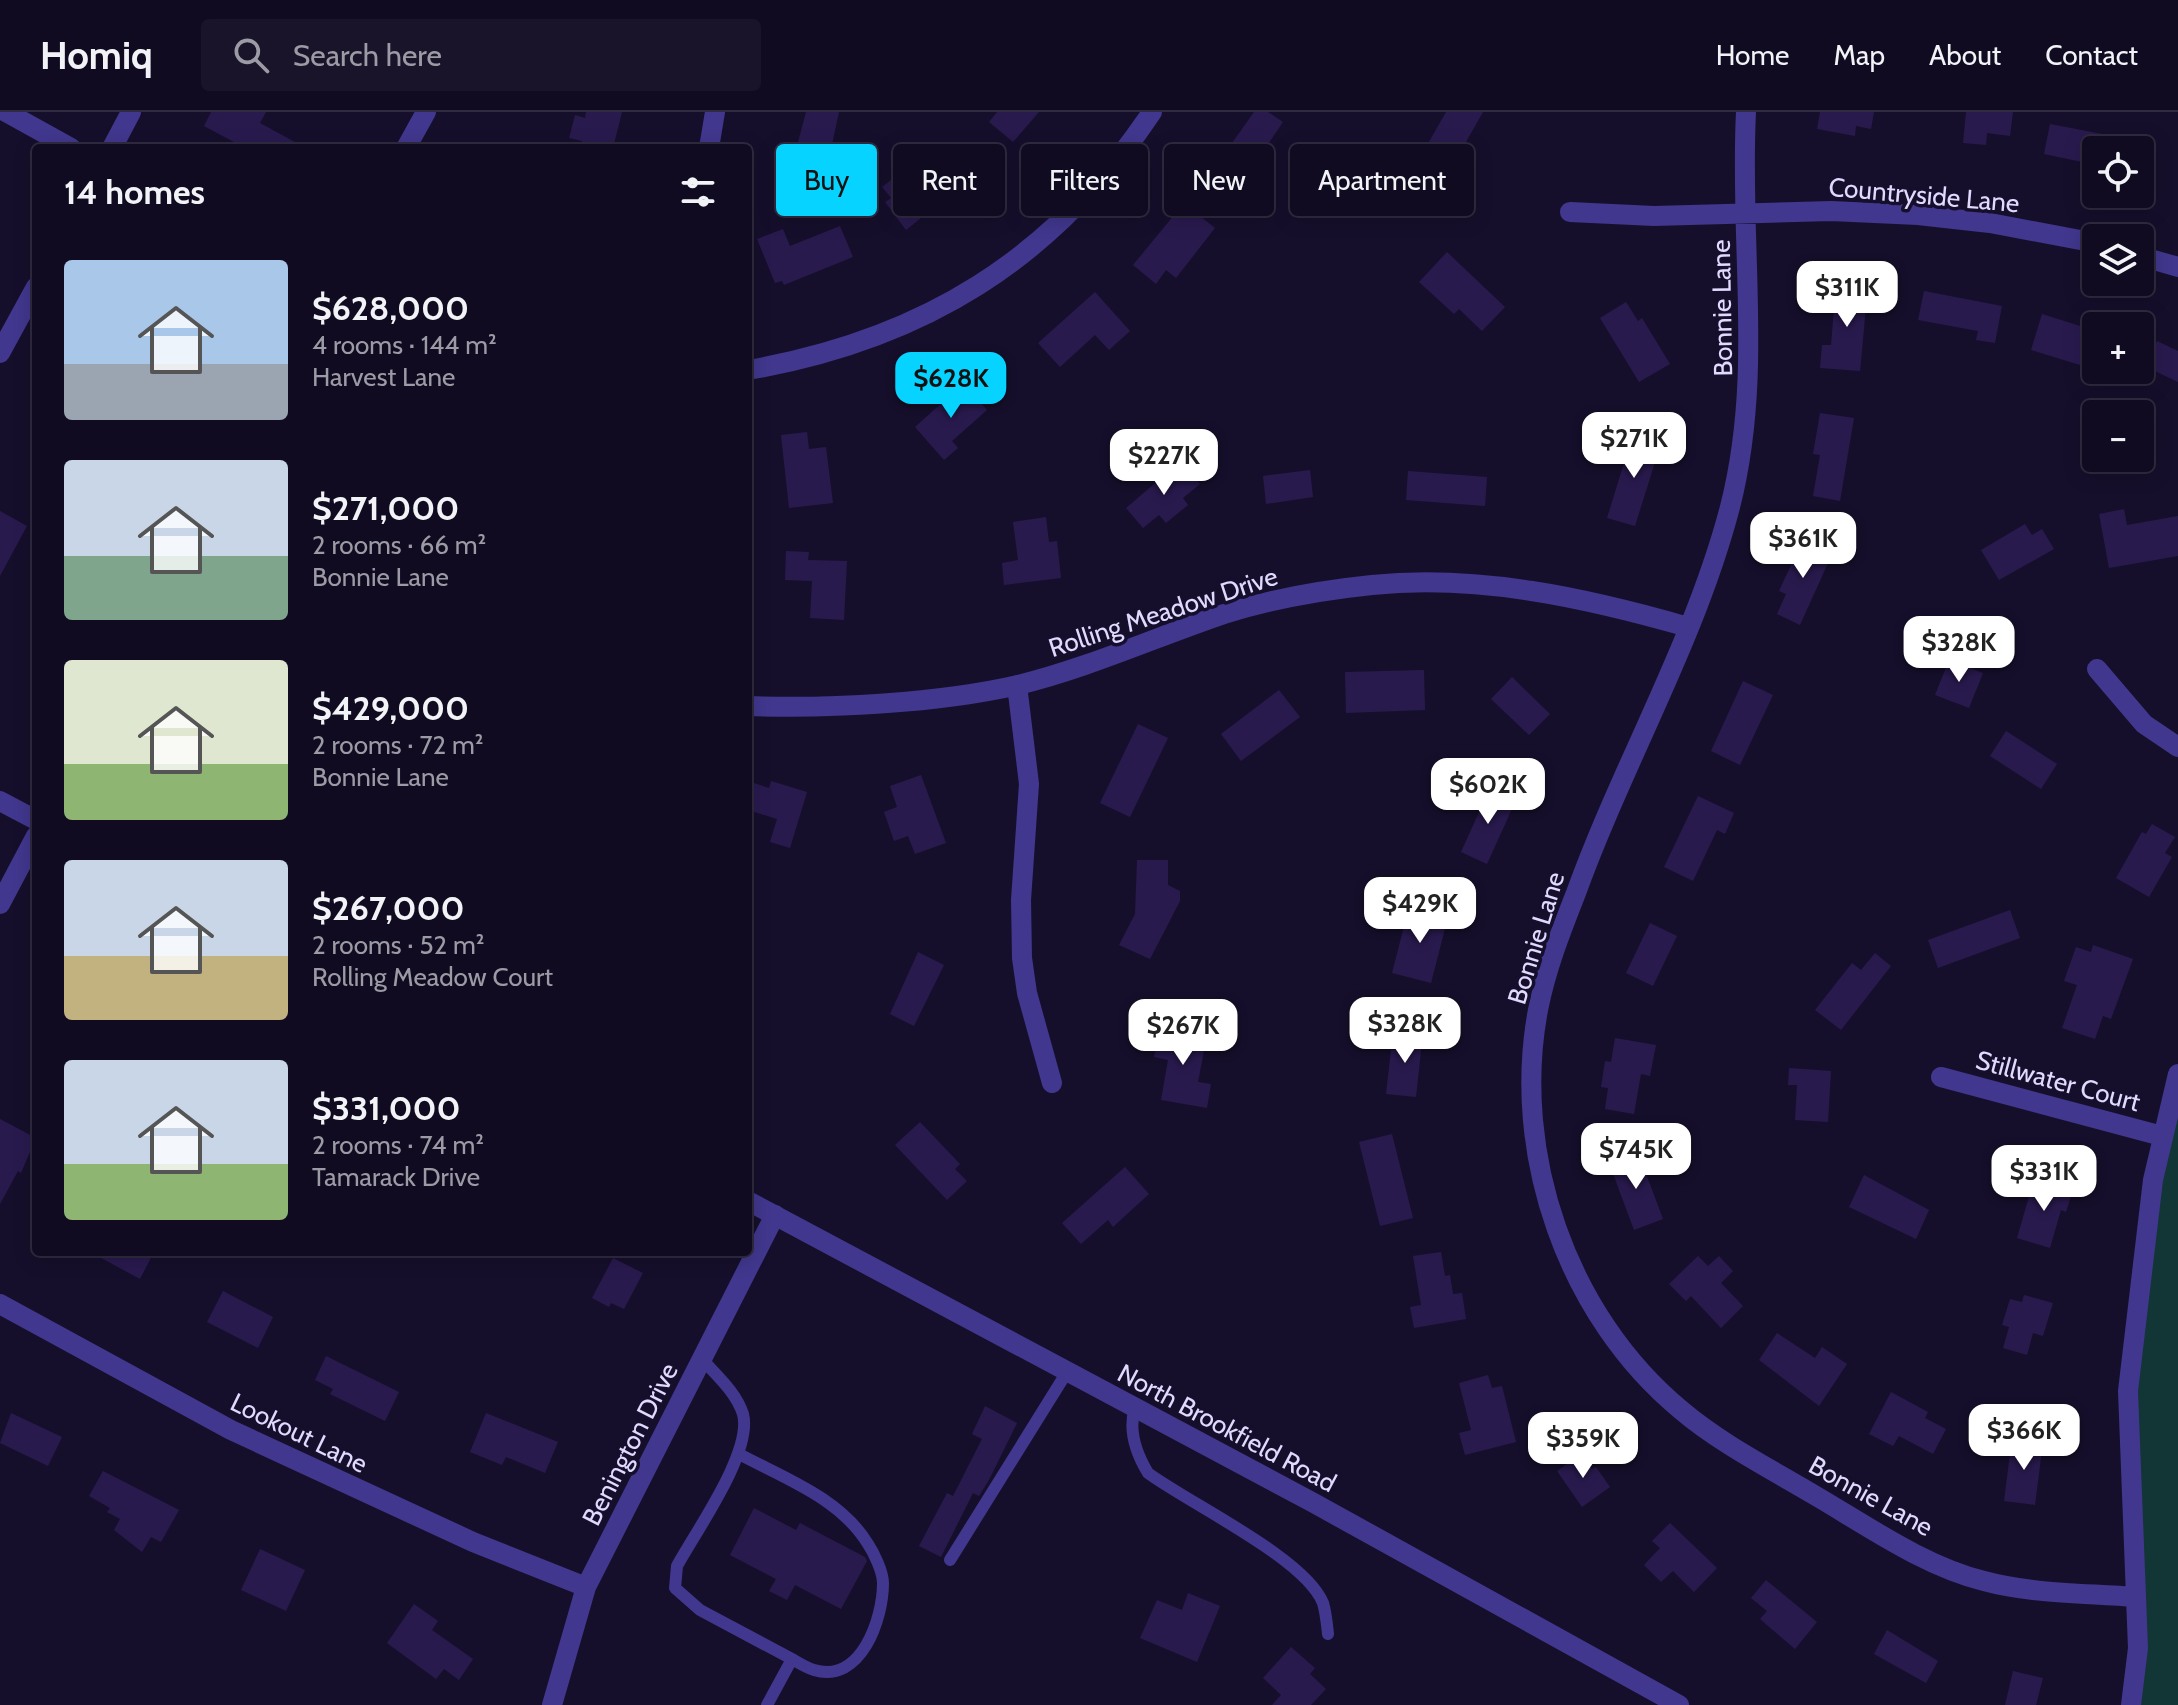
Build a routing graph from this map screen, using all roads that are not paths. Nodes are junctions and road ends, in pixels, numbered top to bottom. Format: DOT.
graph roads {
  1 [pos="6,112"];
  2 [pos="131,112"];
  3 [pos="426,112"];
  4 [pos="715,112"];
  5 [pos="1152,112"];
  6 [pos="1746,112"];
  7 [pos="64,144"];
  8 [pos="114,144"];
  9 [pos="408,144"];
  10 [pos="710,144"];
  11 [pos="1570,212"];
  12 [pos="1746,213"];
  13 [pos="2082,240"];
  14 [pos="2154,260"];
  15 [pos="2178,267"];
  16 [pos="32,294"];
  17 [pos="0,353"];
  18 [pos="752,369"];
  19 [pos="1688,627"];
  20 [pos="2097,669"];
  21 [pos="1017,685"];
  22 [pos="752,706"];
  23 [pos="2178,747"];
  24 [pos="0,801"];
  25 [pos="32,818"];
  26 [pos="32,844"];
  27 [pos="0,904"];
  28 [pos="2178,1074"];
  29 [pos="1941,1077"];
  30 [pos="1052,1083"];
  31 [pos="2162,1136"];
  32 [pos="752,1203"];
  33 [pos="775,1215"];
  34 [pos="0,1304"];
  35 [pos="702,1359"];
  36 [pos="1067,1372"];
  37 [pos="1135,1408"];
  38 [pos="739,1454"];
  39 [pos="950,1560"];
  40 [pos="586,1587"];
  41 [pos="2135,1597"];
  42 [pos="1328,1634"];
  43 [pos="792,1659"];
  44 [pos="552,1705"];
  45 [pos="767,1705"];
  46 [pos="1679,1705"];
  47 [pos="2131,1705"];
  1 -- 7 [label="street"];
  2 -- 8 [label="street"];
  3 -- 9 [label="street"];
  4 -- 10 [label="street"];
  5 -- 18 [label="street"];
  6 -- 12 [label="street, Bonnie Lane"];
  11 -- 12 [label="street, Countryside Lane"];
  12 -- 13 [label="street, Countryside Lane"];
  12 -- 19 [label="street, Bonnie Lane"];
  14 -- 15 [label="street"];
  16 -- 17 [label="street"];
  19 -- 21 [label="street, Rolling Meadow Drive"];
  19 -- 41 [label="street, Bonnie Lane"];
  20 -- 23 [label="street"];
  21 -- 22 [label="street, Rolling Meadow Drive"];
  21 -- 30 [label="street"];
  24 -- 25 [label="street"];
  26 -- 27 [label="street"];
  28 -- 31 [label="street"];
  29 -- 31 [label="street, Stillwater Court"];
  31 -- 41 [label="street"];
  32 -- 33 [label="street, North Brookfield Road"];
  33 -- 35 [label="street, Benington Drive"];
  33 -- 36 [label="street, North Brookfield Road"];
  34 -- 40 [label="street, Lookout Lane"];
  35 -- 38 [label="lane"];
  35 -- 40 [label="street, Benington Drive"];
  36 -- 37 [label="street, North Brookfield Road"];
  36 -- 39 [label="lane"];
  37 -- 42 [label="lane"];
  37 -- 46 [label="street, North Brookfield Road"];
  38 -- 43 [label="lane"];
  38 -- 43 [label="lane"];
  40 -- 44 [label="street, Benington Drive"];
  41 -- 47 [label="street"];
  43 -- 45 [label="lane"];
}
